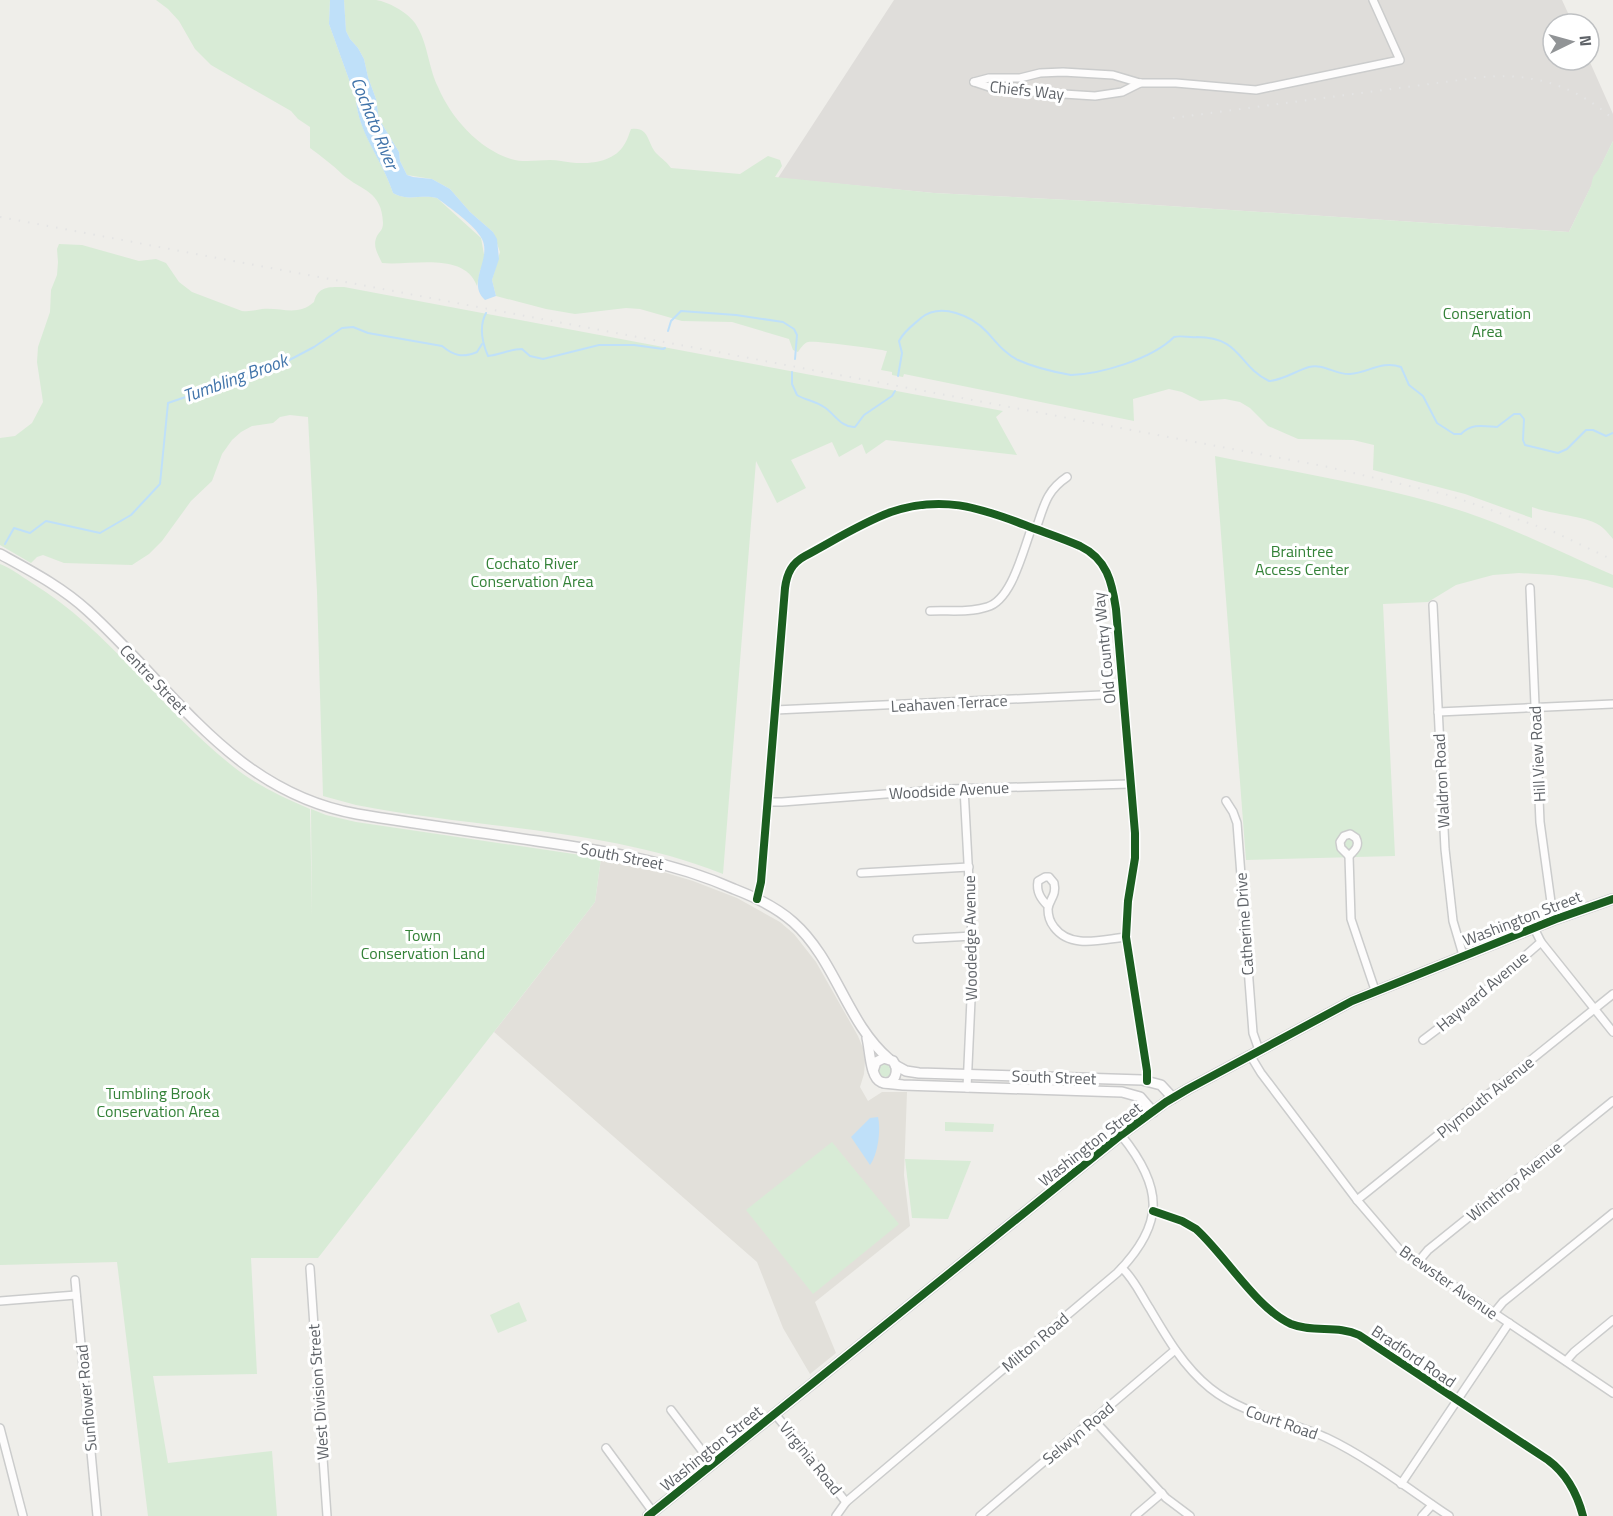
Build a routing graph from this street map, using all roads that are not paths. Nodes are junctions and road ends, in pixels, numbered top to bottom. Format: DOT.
graph roads {
  1 [pos="1373,0"];
  2 [pos="1140,83"];
  3 [pos="1067,477"];
  4 [pos="1034,528"];
  5 [pos="0,554"];
  6 [pos="1530,588"];
  7 [pos="1433,604"];
  8 [pos="930,611"];
  9 [pos="1123,694"];
  10 [pos="1613,704"];
  11 [pos="1535,707"];
  12 [pos="775,710"];
  13 [pos="1438,711"];
  14 [pos="1130,784"];
  15 [pos="964,788"];
  16 [pos="310,801"];
  17 [pos="1226,801"];
  18 [pos="768,802"];
  19 [pos="1349,855"];
  20 [pos="969,867"];
  21 [pos="861,873"];
  22 [pos="757,899"];
  23 [pos="1613,899"];
  24 [pos="1048,906"];
  25 [pos="1556,919"];
  26 [pos="1534,928"];
  27 [pos="973,936"];
  28 [pos="1126,937"];
  29 [pos="917,939"];
  30 [pos="1541,942"];
  31 [pos="1463,955"];
  32 [pos="1375,990"];
  33 [pos="1613,994"];
  34 [pos="1594,1009"];
  35 [pos="1613,1032"];
  36 [pos="865,1033"];
  37 [pos="1423,1040"];
  38 [pos="1254,1052"];
  39 [pos="892,1062"];
  40 [pos="873,1071"];
  41 [pos="967,1075"];
  42 [pos="1147,1081"];
  43 [pos="884,1083"];
  44 [pos="966,1088"];
  45 [pos="1173,1098"];
  46 [pos="1613,1101"];
  47 [pos="1153,1112"];
  48 [pos="1121,1135"];
  49 [pos="1357,1200"];
  50 [pos="1153,1211"];
  51 [pos="1613,1213"];
  52 [pos="1418,1262"];
  53 [pos="310,1268"];
  54 [pos="1122,1268"];
  55 [pos="75,1280"];
  56 [pos="76,1295"];
  57 [pos="0,1301"];
  58 [pos="1494,1313"];
  59 [pos="1613,1320"];
  60 [pos="1509,1323"];
  61 [pos="1175,1350"];
  62 [pos="1566,1361"];
  63 [pos="1613,1393"];
  64 [pos="1456,1400"];
  65 [pos="671,1410"];
  66 [pos="775,1414"];
  67 [pos="1094,1420"];
  68 [pos="0,1428"];
  69 [pos="606,1448"];
  70 [pos="712,1464"];
  71 [pos="1401,1484"];
  72 [pos="1162,1493"];
  73 [pos="846,1502"];
  74 [pos="1432,1505"];
  75 [pos="651,1514"];
  76 [pos="23,1516"];
  77 [pos="97,1516"];
  78 [pos="327,1516"];
  79 [pos="836,1516"];
  80 [pos="980,1516"];
  81 [pos="1135,1516"];
  82 [pos="1190,1516"];
  83 [pos="1422,1516"];
  84 [pos="1449,1516"];
  85 [pos="1583,1516"];
  1 -- 2 [label="street, Chiefs Way"];
  2 -- 2 [label="street, Chiefs Way"];
  3 -- 4 [label="street"];
  4 -- 8 [label="street"];
  4 -- 9 [label="street, Old Country Way"];
  4 -- 12 [label="street, Old Country Way"];
  5 -- 16 [label="main road, Centre Street"];
  6 -- 11 [label="street, Hill View Road"];
  7 -- 13 [label="street, Waldron Road"];
  9 -- 12 [label="street, Leahaven Terrace"];
  9 -- 14 [label="street, Old Country Way"];
  10 -- 11 [label="street"];
  11 -- 13 [label="street"];
  11 -- 25 [label="street, Hill View Road"];
  12 -- 18 [label="street, Old Country Way"];
  13 -- 31 [label="street, Waldron Road"];
  14 -- 15 [label="street, Woodside Avenue"];
  14 -- 28 [label="street, Old Country Way"];
  15 -- 18 [label="street, Woodside Avenue"];
  15 -- 20 [label="street, Woodedge Avenue"];
  16 -- 22 [label="main road, South Street"];
  17 -- 38 [label="street, Catherine Drive"];
  18 -- 22 [label="street, Old Country Way"];
  19 -- 32 [label="street"];
  20 -- 21 [label="street"];
  20 -- 27 [label="street, Woodedge Avenue"];
  22 -- 36 [label="main road, South Street"];
  23 -- 25 [label="main road, Washington Street"];
  24 -- 28 [label="street"];
  25 -- 26 [label="main road, Washington Street"];
  26 -- 30 [label="street"];
  26 -- 31 [label="main road, Washington Street"];
  27 -- 29 [label="street"];
  27 -- 41 [label="street, Woodedge Avenue"];
  28 -- 42 [label="street, Old Country Way"];
  30 -- 34 [label="street"];
  30 -- 37 [label="street, Hayward Avenue"];
  31 -- 32 [label="main road, Washington Street"];
  32 -- 38 [label="main road, Washington Street"];
  33 -- 34 [label="street, Plymouth Avenue"];
  34 -- 35 [label="street"];
  34 -- 49 [label="street, Plymouth Avenue"];
  36 -- 39 [label="main road, South Street"];
  36 -- 40 [label="main road, South Street"];
  38 -- 45 [label="main road, Washington Street"];
  38 -- 49 [label="street, Brewster Avenue"];
  39 -- 40 [label="main road"];
  39 -- 41 [label="main road, South Street"];
  39 -- 43 [label="main road"];
  40 -- 43 [label="main road"];
  41 -- 42 [label="main road, South Street"];
  41 -- 44 [label="street, Woodedge Avenue"];
  42 -- 45 [label="main road"];
  43 -- 44 [label="main road, South Street"];
  44 -- 47 [label="main road, South Street"];
  45 -- 47 [label="main road, Washington Street"];
  46 -- 52 [label="street, Winthrop Avenue"];
  47 -- 48 [label="main road, Washington Street"];
  48 -- 50 [label="street, Milton Road"];
  48 -- 66 [label="main road, Washington Street"];
  49 -- 52 [label="street, Brewster Avenue"];
  50 -- 54 [label="street, Milton Road"];
  50 -- 64 [label="street, Bradford Road"];
  51 -- 58 [label="street"];
  52 -- 58 [label="street, Brewster Avenue"];
  53 -- 78 [label="street, West Division Street"];
  54 -- 61 [label="street, Court Road"];
  54 -- 73 [label="street, Milton Road"];
  55 -- 56 [label="street, Sunflower Road"];
  56 -- 57 [label="street"];
  56 -- 77 [label="street, Sunflower Road"];
  58 -- 60 [label="street, Brewster Avenue"];
  59 -- 62 [label="street"];
  60 -- 62 [label="street, Brewster Avenue"];
  60 -- 64 [label="street"];
  61 -- 67 [label="street, Selwyn Road"];
  61 -- 71 [label="street, Court Road"];
  62 -- 63 [label="street, Brewster Avenue"];
  64 -- 71 [label="street"];
  64 -- 85 [label="street, Bradford Road"];
  65 -- 70 [label="street"];
  66 -- 70 [label="main road, Washington Street"];
  66 -- 73 [label="street, Virginia Road"];
  67 -- 72 [label="street"];
  67 -- 80 [label="street, Selwyn Road"];
  68 -- 76 [label="street"];
  69 -- 75 [label="street"];
  70 -- 75 [label="main road, Washington Street"];
  71 -- 74 [label="street, Court Road"];
  72 -- 81 [label="street"];
  72 -- 82 [label="street"];
  73 -- 79 [label="street, Milton Road"];
  74 -- 83 [label="street"];
  74 -- 84 [label="street, Court Road"];
}
